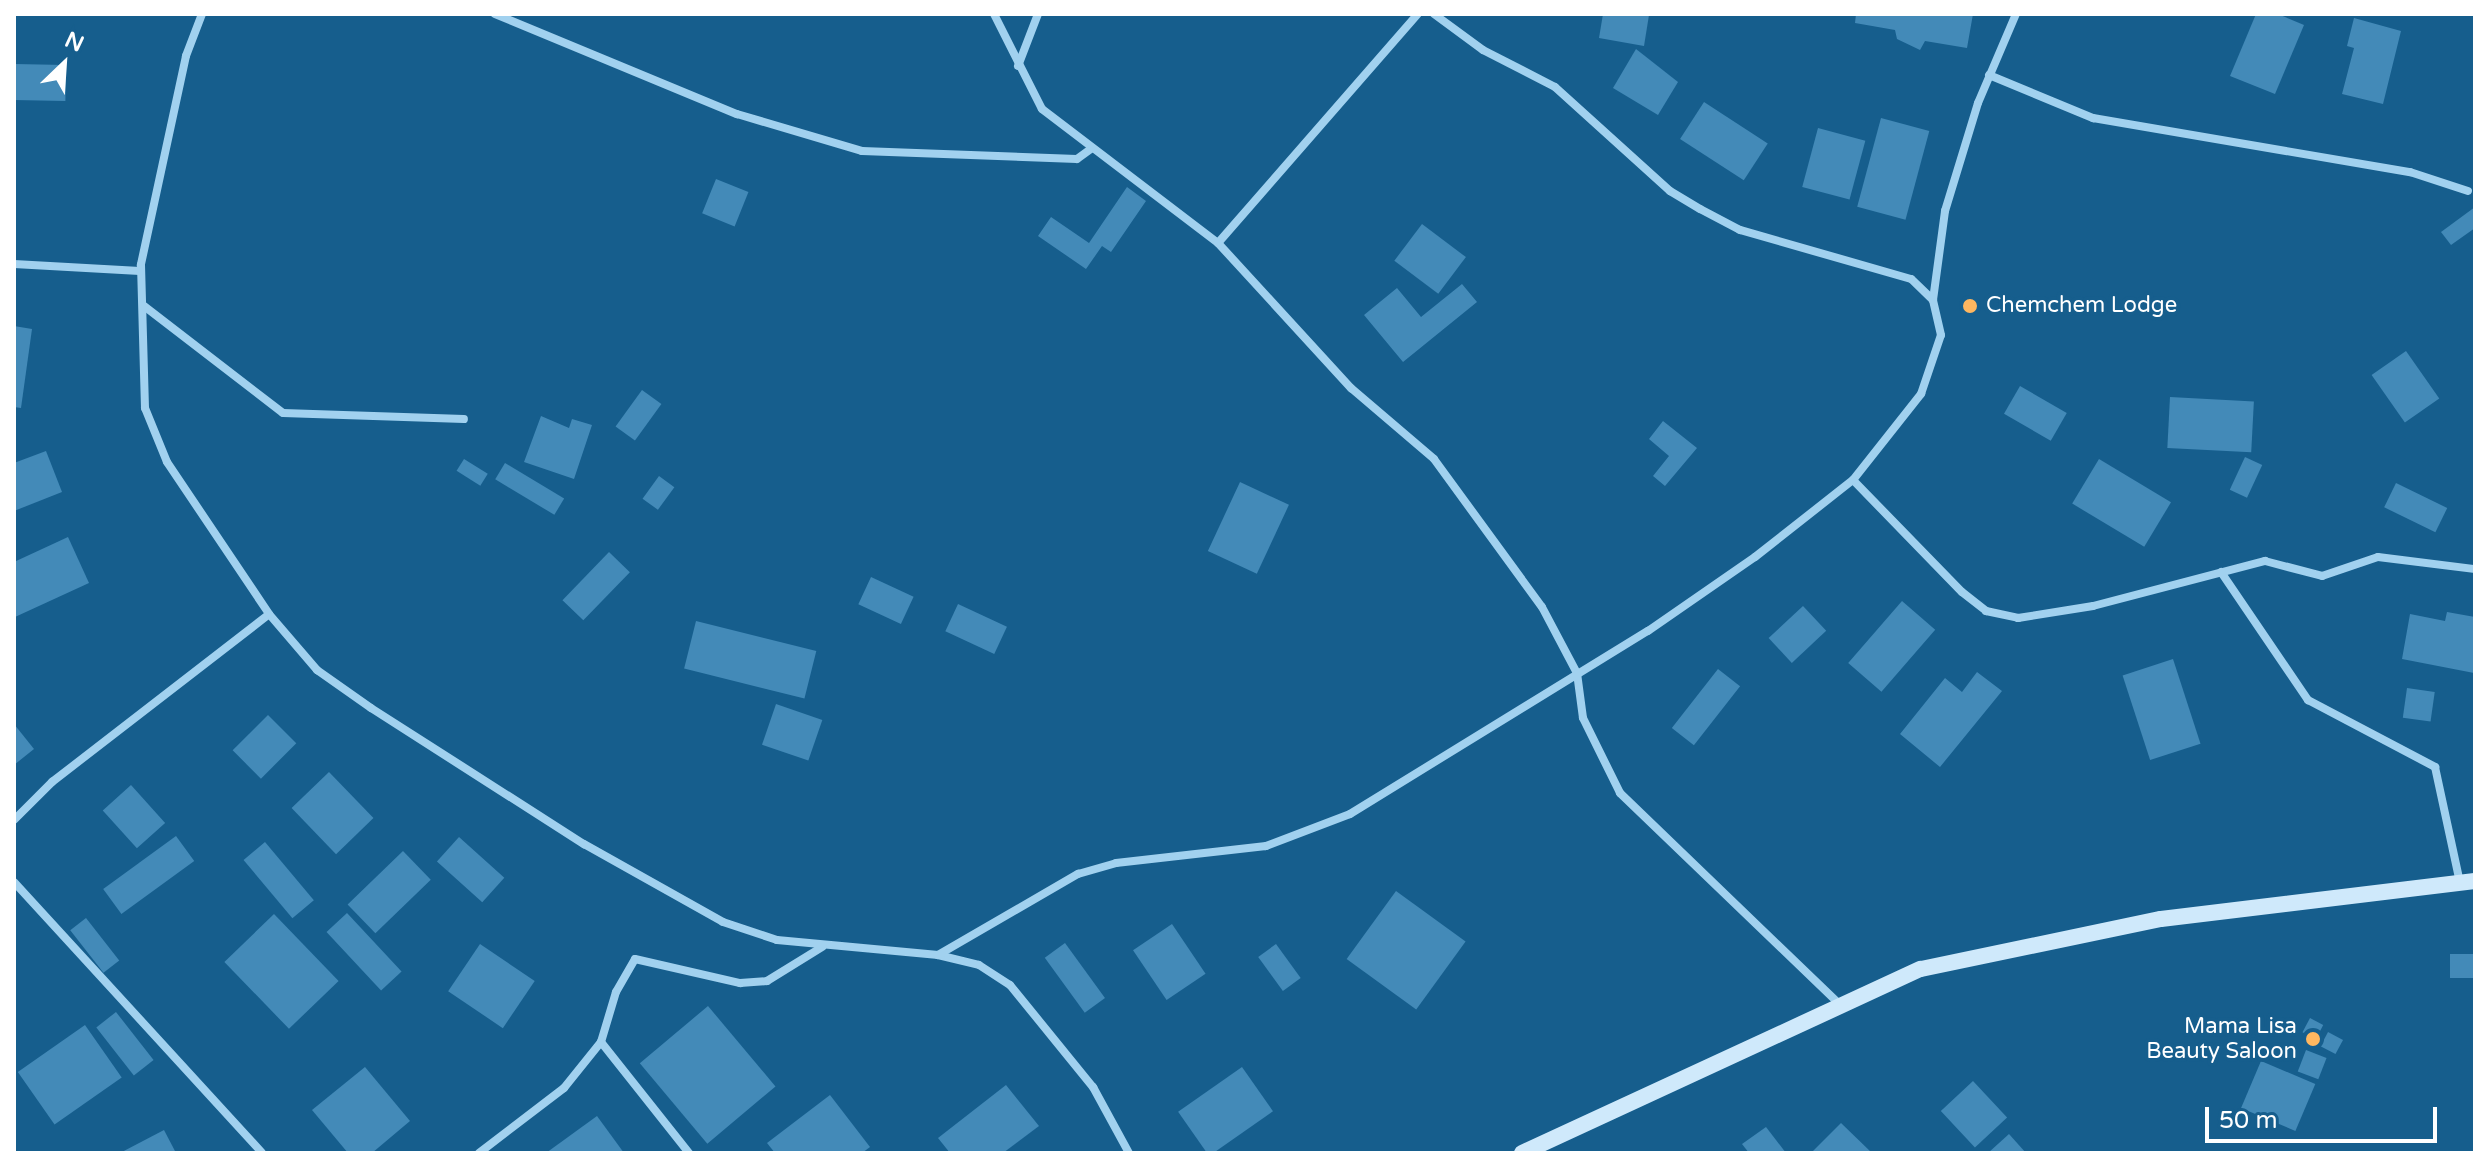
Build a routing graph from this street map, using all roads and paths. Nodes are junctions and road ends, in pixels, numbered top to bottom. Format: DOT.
graph roads {
  1 [pos="202,14"];
  2 [pos="495,14"];
  3 [pos="994,14"];
  4 [pos="1038,14"];
  5 [pos="1418,14"];
  6 [pos="1434,14"];
  7 [pos="2016,14"];
  8 [pos="1018,66"];
  9 [pos="1989,75"];
  10 [pos="1091,149"];
  11 [pos="2468,191"];
  12 [pos="1218,243"];
  13 [pos="14,264"];
  14 [pos="140,271"];
  15 [pos="1933,300"];
  16 [pos="144,306"];
  17 [pos="464,419"];
  18 [pos="1853,480"];
  19 [pos="2475,569"];
  20 [pos="2221,572"];
  21 [pos="269,614"];
  22 [pos="1577,673"];
  23 [pos="14,820"];
  24 [pos="14,882"];
  25 [pos="2468,882"];
  26 [pos="822,947"];
  27 [pos="938,955"];
  28 [pos="1837,1002"];
  29 [pos="601,1042"];
  30 [pos="262,1153"];
  31 [pos="479,1153"];
  32 [pos="689,1153"];
  33 [pos="1129,1153"];
  34 [pos="1522,1153"];
  1 -- 14 [label="street"];
  2 -- 10 [label="street"];
  3 -- 8 [label="street"];
  4 -- 8 [label="street"];
  5 -- 12 [label="street"];
  6 -- 15 [label="street"];
  7 -- 9 [label="street"];
  8 -- 10 [label="street"];
  9 -- 11 [label="street"];
  9 -- 15 [label="street"];
  10 -- 12 [label="street"];
  12 -- 22 [label="street"];
  13 -- 14 [label="street"];
  14 -- 16 [label="street"];
  15 -- 18 [label="street"];
  16 -- 17 [label="street"];
  16 -- 21 [label="street"];
  18 -- 20 [label="street"];
  18 -- 22 [label="street"];
  19 -- 20 [label="street"];
  20 -- 25 [label="street"];
  21 -- 23 [label="street"];
  21 -- 26 [label="street"];
  22 -- 27 [label="street"];
  22 -- 28 [label="street"];
  24 -- 30 [label="street"];
  25 -- 28 [label="street"];
  26 -- 27 [label="street"];
  26 -- 29 [label="street"];
  27 -- 33 [label="street"];
  28 -- 34 [label="street"];
  29 -- 31 [label="street"];
  29 -- 32 [label="street"];
}
